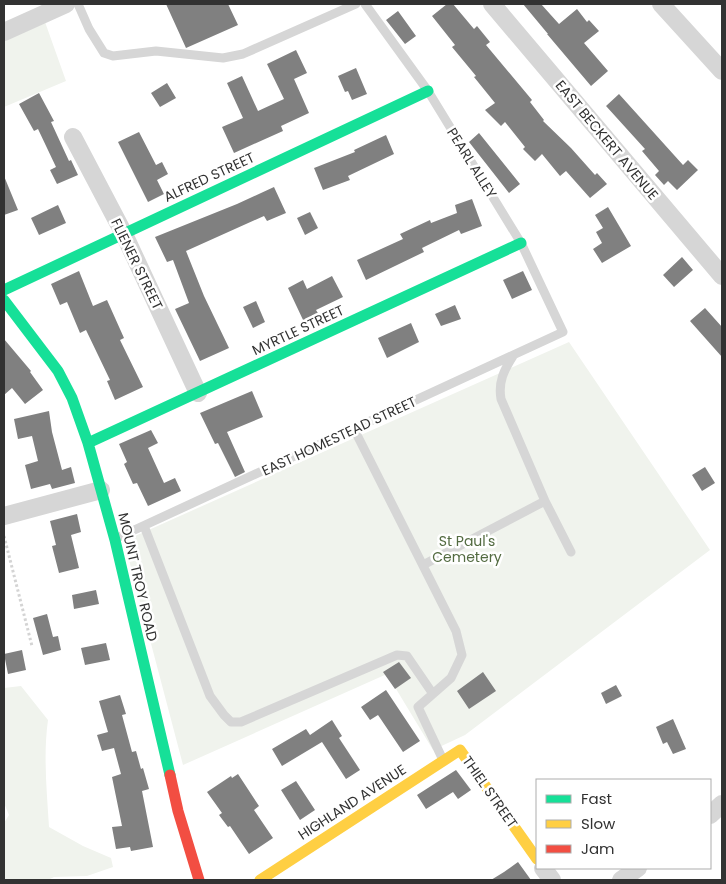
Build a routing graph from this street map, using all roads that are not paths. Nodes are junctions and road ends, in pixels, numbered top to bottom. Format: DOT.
graph roads {
  1 [pos="66,4"];
  2 [pos="78,4"];
  3 [pos="356,4"];
  4 [pos="365,4"];
  5 [pos="492,4"];
  6 [pos="661,4"];
  7 [pos="4,32"];
  8 [pos="722,71"];
  9 [pos="428,91"];
  10 [pos="73,137"];
  11 [pos="124,234"];
  12 [pos="520,243"];
  13 [pos="722,276"];
  14 [pos="4,290"];
  15 [pos="4,300"];
  16 [pos="562,332"];
  17 [pos="514,355"];
  18 [pos="198,393"];
  19 [pos="354,429"];
  20 [pos="88,443"];
  21 [pos="101,490"];
  22 [pos="545,501"];
  23 [pos="4,516"];
  24 [pos="144,526"];
  25 [pos="115,540"];
  26 [pos="571,552"];
  27 [pos="423,565"];
  28 [pos="433,694"];
  29 [pos="460,750"];
  30 [pos="444,760"];
  31 [pos="722,804"];
  32 [pos="711,814"];
  33 [pos="536,859"];
  34 [pos="544,869"];
  35 [pos="637,869"];
  36 [pos="199,880"];
  37 [pos="260,880"];
  38 [pos="552,880"];
  39 [pos="621,880"];
  1 -- 7 [label="street"];
  2 -- 3 [label="lane"];
  4 -- 9 [label="lane, PEARL ALLEY"];
  5 -- 13 [label="street, EAST BECKERT AVENUE"];
  6 -- 8 [label="street"];
  9 -- 11 [label="street, ALFRED STREET"];
  9 -- 12 [label="lane, PEARL ALLEY"];
  10 -- 11 [label="street, FLIENER STREET"];
  11 -- 14 [label="street, ALFRED STREET"];
  11 -- 18 [label="street, FLIENER STREET"];
  12 -- 16 [label="lane, PEARL ALLEY"];
  12 -- 18 [label="street, MYRTLE STREET"];
  15 -- 20 [label="street, MOUNT TROY ROAD"];
  16 -- 17 [label="lane, EAST HOMESTEAD STREET"];
  17 -- 19 [label="lane, EAST HOMESTEAD STREET"];
  17 -- 22 [label="lane"];
  18 -- 20 [label="street, MYRTLE STREET"];
  19 -- 24 [label="lane, EAST HOMESTEAD STREET"];
  19 -- 27 [label="lane"];
  20 -- 21 [label="street, MOUNT TROY ROAD"];
  21 -- 23 [label="street"];
  21 -- 25 [label="street, MOUNT TROY ROAD"];
  22 -- 26 [label="lane"];
  22 -- 27 [label="lane"];
  24 -- 25 [label="lane, EAST HOMESTEAD STREET"];
  24 -- 28 [label="lane"];
  25 -- 36 [label="street, MOUNT TROY ROAD"];
  27 -- 28 [label="lane"];
  28 -- 30 [label="lane"];
  29 -- 30 [label="street, HIGHLAND AVENUE"];
  29 -- 33 [label="street, THIEL STREET"];
  30 -- 37 [label="street, HIGHLAND AVENUE"];
  31 -- 32 [label="street"];
  34 -- 38 [label="street"];
  35 -- 39 [label="street"];
}
